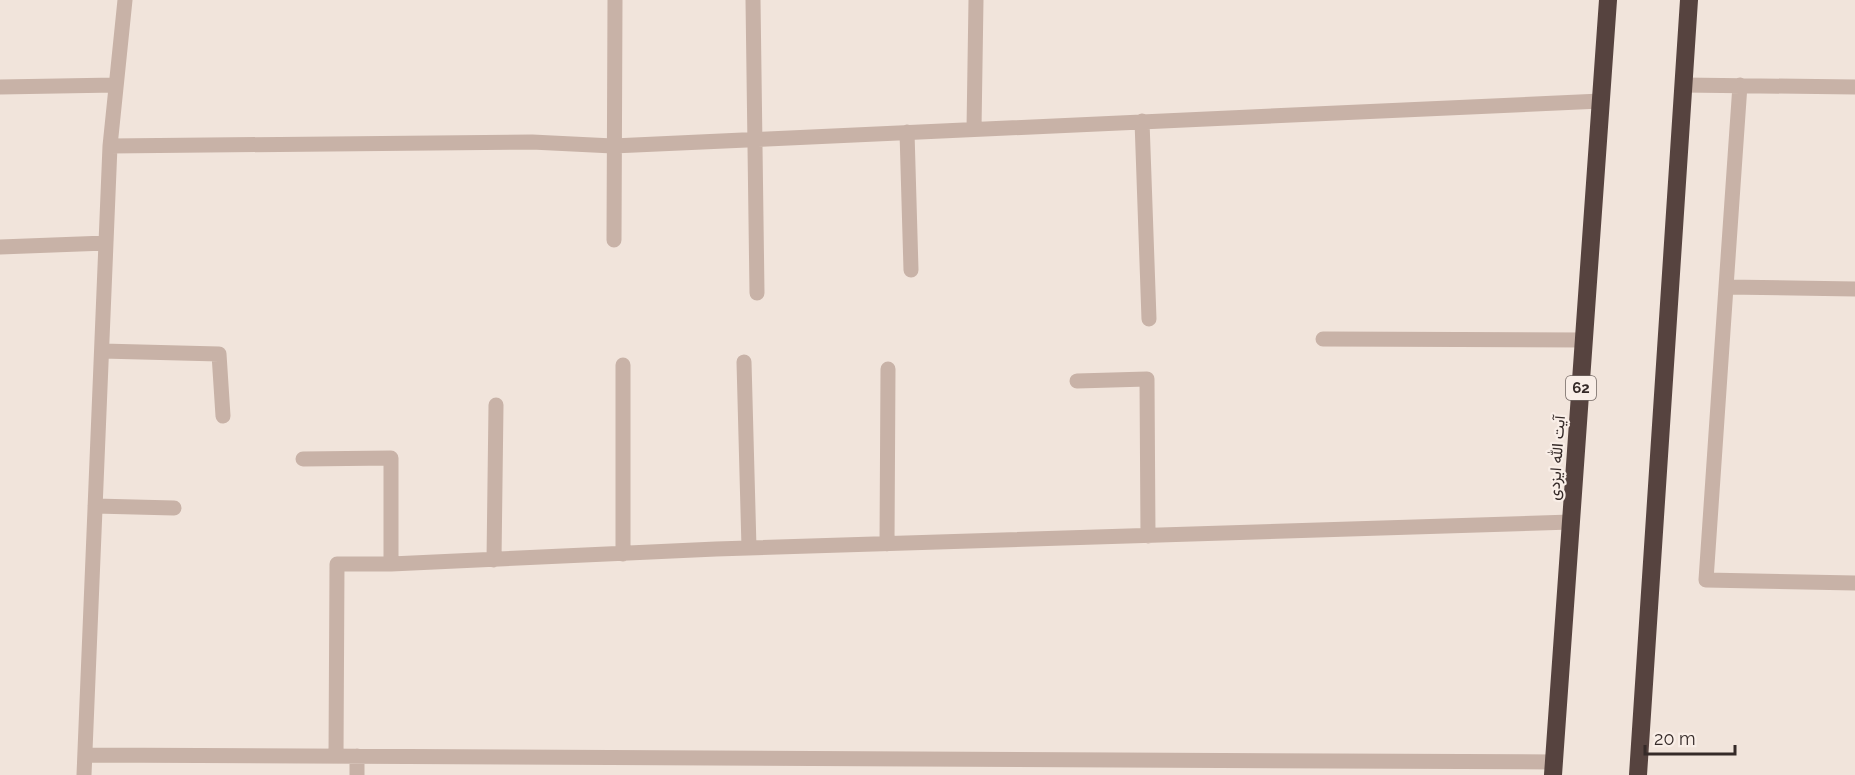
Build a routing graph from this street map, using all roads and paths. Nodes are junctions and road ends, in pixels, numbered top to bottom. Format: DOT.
graph roads {
  1 [pos="125,0"];
  2 [pos="615,0"];
  3 [pos="753,0"];
  4 [pos="976,0"];
  5 [pos="1608,0"];
  6 [pos="1689,0"];
  7 [pos="116,85"];
  8 [pos="1683,85"];
  9 [pos="1740,85"];
  10 [pos="0,87"];
  11 [pos="1855,87"];
  12 [pos="1601,101"];
  13 [pos="1142,122"];
  14 [pos="974,129"];
  15 [pos="907,132"];
  16 [pos="754,140"];
  17 [pos="110,146"];
  18 [pos="613,146"];
  19 [pos="614,240"];
  20 [pos="106,243"];
  21 [pos="0,247"];
  22 [pos="911,270"];
  23 [pos="1726,287"];
  24 [pos="1855,289"];
  25 [pos="757,293"];
  26 [pos="1149,319"];
  27 [pos="1323,339"];
  28 [pos="1584,340"];
  29 [pos="102,351"];
  30 [pos="744,362"];
  31 [pos="623,365"];
  32 [pos="888,369"];
  33 [pos="1077,381"];
  34 [pos="496,405"];
  35 [pos="223,416"];
  36 [pos="303,459"];
  37 [pos="95,506"];
  38 [pos="174,508"];
  39 [pos="1571,522"];
  40 [pos="1148,536"];
  41 [pos="887,543"];
  42 [pos="749,548"];
  43 [pos="623,554"];
  44 [pos="494,560"];
  45 [pos="391,564"];
  46 [pos="1855,583"];
  47 [pos="85,754"];
  48 [pos="336,756"];
  49 [pos="357,756"];
  50 [pos="1129,767"];
  51 [pos="1554,769"];
  52 [pos="84,775"];
  53 [pos="357,775"];
  54 [pos="1638,775"];
  1 -- 7 [label="street"];
  2 -- 18 [label="street"];
  3 -- 16 [label="street"];
  4 -- 14 [label="street"];
  5 -- 12 [label="highway, آیت الله ایزدی / 62"];
  6 -- 8 [label="highway"];
  7 -- 10 [label="street"];
  7 -- 17 [label="street"];
  8 -- 9 [label="street"];
  8 -- 54 [label="highway"];
  9 -- 11 [label="street"];
  9 -- 23 [label="street"];
  12 -- 13 [label="street"];
  12 -- 28 [label="highway, آیت الله ایزدی / 62"];
  13 -- 14 [label="street"];
  13 -- 26 [label="street"];
  14 -- 15 [label="street"];
  15 -- 16 [label="street"];
  15 -- 22 [label="street"];
  16 -- 18 [label="street"];
  16 -- 25 [label="street"];
  17 -- 18 [label="street"];
  17 -- 20 [label="street"];
  18 -- 19 [label="street"];
  20 -- 21 [label="street"];
  20 -- 29 [label="street"];
  23 -- 24 [label="street"];
  23 -- 46 [label="street"];
  27 -- 28 [label="street"];
  28 -- 39 [label="highway, آیت الله ایزدی / 62"];
  29 -- 35 [label="street"];
  29 -- 37 [label="street"];
  30 -- 42 [label="street"];
  31 -- 43 [label="street"];
  32 -- 41 [label="street"];
  33 -- 40 [label="street"];
  34 -- 44 [label="street"];
  36 -- 45 [label="street"];
  37 -- 38 [label="street"];
  37 -- 47 [label="street"];
  39 -- 40 [label="street"];
  39 -- 51 [label="highway, آیت الله ایزدی / 62"];
  40 -- 41 [label="street"];
  41 -- 42 [label="street"];
  42 -- 43 [label="street"];
  43 -- 44 [label="street"];
  44 -- 45 [label="street"];
  45 -- 48 [label="street"];
  47 -- 48 [label="street"];
  47 -- 52 [label="street"];
  48 -- 49 [label="street"];
  49 -- 50 [label="street"];
  49 -- 53 [label="street"];
  50 -- 51 [label="street"];
}
